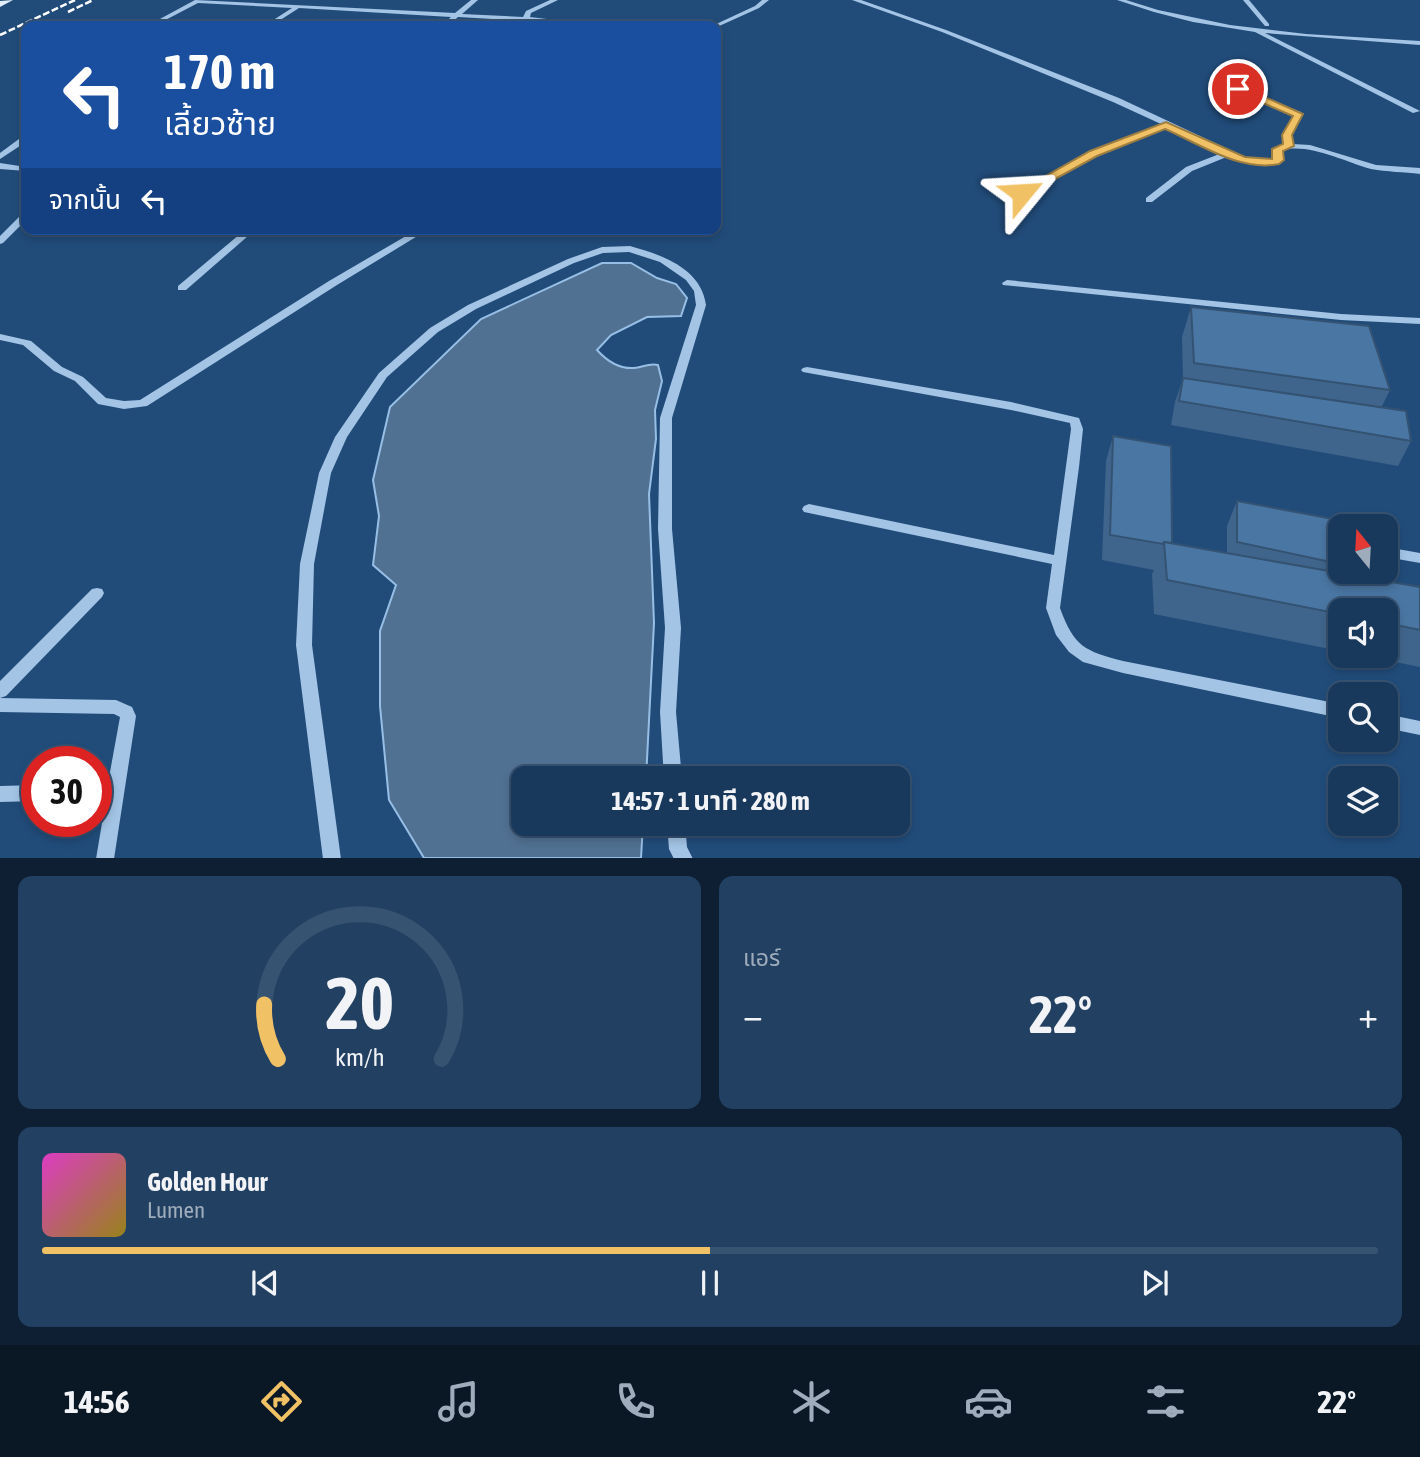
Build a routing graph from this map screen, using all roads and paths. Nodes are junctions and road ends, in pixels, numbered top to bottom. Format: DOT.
graph roads {
  1 [pos="9,0"];
  2 [pos="198,0"];
  3 [pos="309,0"];
  4 [pos="475,0"];
  5 [pos="555,0"];
  6 [pos="765,0"];
  7 [pos="855,0"];
  8 [pos="1120,0"];
  9 [pos="1141,0"];
  10 [pos="1246,0"];
  11 [pos="0,4"];
  12 [pos="298,6"];
  13 [pos="458,15"];
  14 [pos="526,19"];
  15 [pos="545,20"];
  16 [pos="159,21"];
  17 [pos="275,21"];
  18 [pos="450,21"];
  19 [pos="721,23"];
  20 [pos="1267,25"];
  21 [pos="1251,28"];
  22 [pos="1420,37"];
  23 [pos="1420,43"];
  24 [pos="1238,89"];
  25 [pos="1416,111"];
  26 [pos="1166,125"];
  27 [pos="21,142"];
  28 [pos="1289,146"];
  29 [pos="1226,154"];
  30 [pos="0,157"];
  31 [pos="0,166"];
  32 [pos="21,168"];
  33 [pos="1420,172"];
  34 [pos="1022,193"];
  35 [pos="1149,201"];
  36 [pos="21,220"];
  37 [pos="244,235"];
  38 [pos="415,235"];
  39 [pos="0,241"];
  40 [pos="1007,283"];
  41 [pos="182,288"];
  42 [pos="1420,321"];
  43 [pos="0,337"];
  44 [pos="807,370"];
  45 [pos="809,509"];
  46 [pos="1398,554"];
  47 [pos="1420,558"];
  48 [pos="1060,561"];
  49 [pos="97,593"];
  50 [pos="0,691"];
  51 [pos="0,705"];
  52 [pos="1328,708"];
  53 [pos="1398,723"];
  54 [pos="1420,728"];
  55 [pos="672,766"];
  56 [pos="112,791"];
  57 [pos="116,791"];
  58 [pos="21,793"];
  59 [pos="0,794"];
  60 [pos="677,836"];
  61 [pos="105,858"];
  62 [pos="332,858"];
  63 [pos="683,858"];
  1 -- 11 [label="main road"];
  2 -- 12 [label="street"];
  2 -- 16 [label="street"];
  3 -- 12 [label="street"];
  4 -- 13 [label="street"];
  5 -- 14 [label="street"];
  6 -- 19 [label="street"];
  7 -- 26 [label="street"];
  8 -- 21 [label="street"];
  9 -- 20 [label="street"];
  10 -- 20 [label="street"];
  12 -- 13 [label="street"];
  12 -- 17 [label="street"];
  13 -- 14 [label="street"];
  13 -- 18 [label="street"];
  14 -- 15 [label="street"];
  20 -- 22 [label="street"];
  21 -- 23 [label="street"];
  21 -- 25 [label="street"];
  24 -- 28 [label="street"];
  26 -- 29 [label="street"];
  26 -- 34 [label="street"];
  27 -- 30 [label="street"];
  28 -- 29 [label="street"];
  28 -- 33 [label="street"];
  29 -- 35 [label="street"];
  31 -- 32 [label="street"];
  36 -- 39 [label="street"];
  37 -- 41 [label="street"];
  38 -- 43 [label="street"];
  40 -- 42 [label="street"];
  44 -- 48 [label="street"];
  45 -- 48 [label="street"];
  46 -- 47 [label="street"];
  48 -- 52 [label="street"];
  49 -- 50 [label="street"];
  51 -- 57 [label="street"];
  53 -- 54 [label="street"];
  55 -- 62 [label="street"];
  56 -- 57 [label="street"];
  57 -- 61 [label="street"];
  58 -- 59 [label="street"];
  60 -- 63 [label="street"];
}
